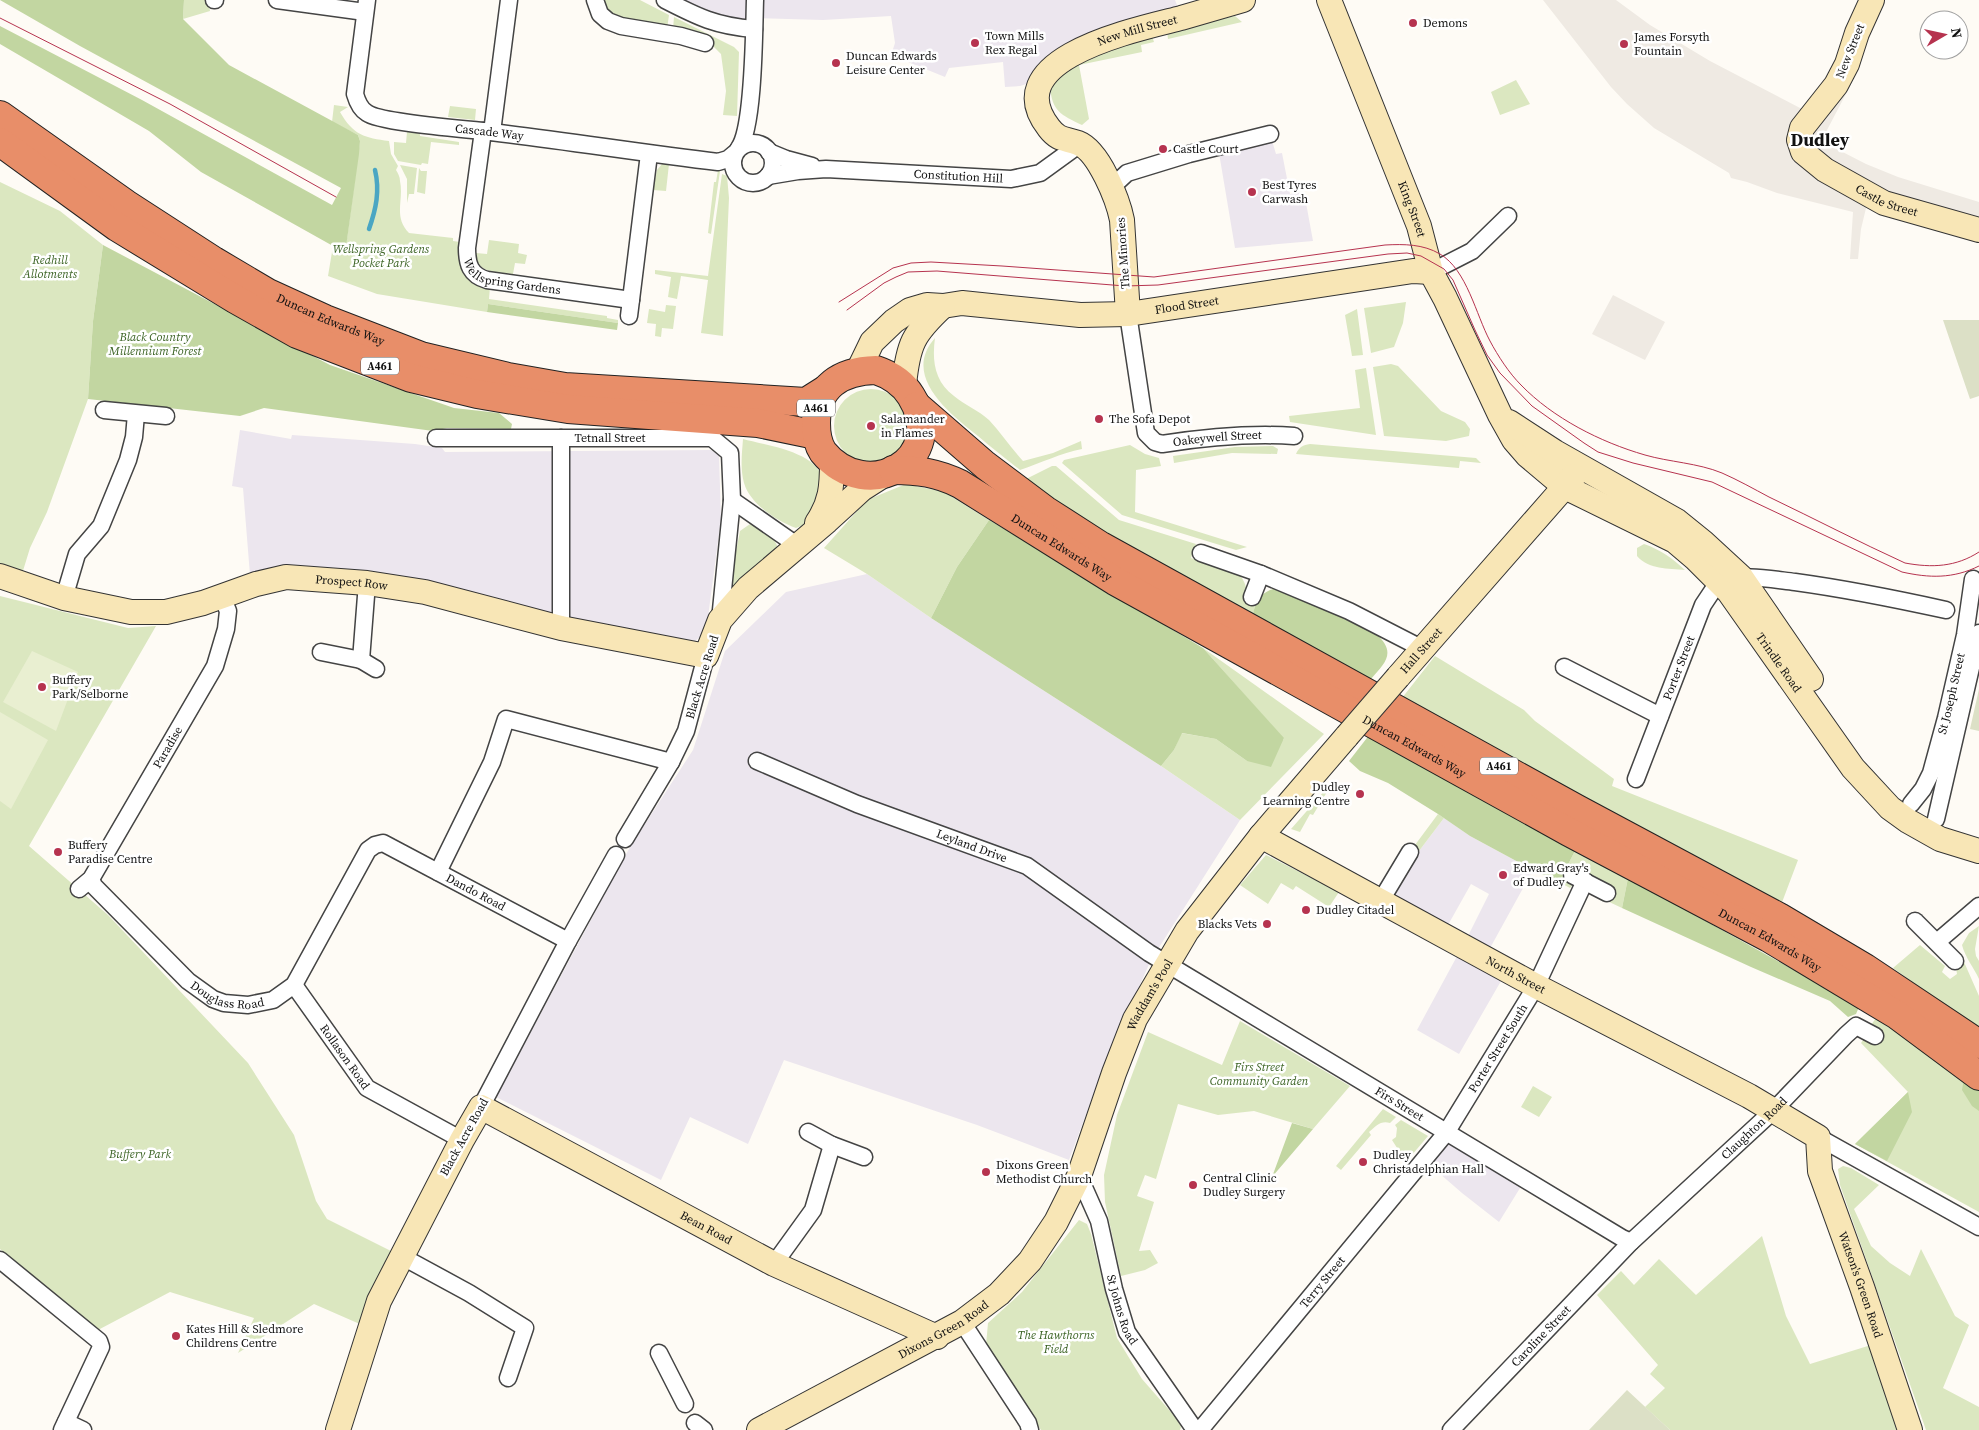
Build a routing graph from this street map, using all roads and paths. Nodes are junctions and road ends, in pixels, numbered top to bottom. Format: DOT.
graph roads {
  1 [pos="276,0"];
  2 [pos="509,0"];
  3 [pos="595,0"];
  4 [pos="665,0"];
  5 [pos="755,0"];
  6 [pos="1243,0"];
  7 [pos="1329,0"];
  8 [pos="1872,0"];
  9 [pos="366,6"];
  10 [pos="754,29"];
  11 [pos="705,43"];
  12 [pos="1042,80"];
  13 [pos="750,91"];
  14 [pos="0,116"];
  15 [pos="487,131"];
  16 [pos="1270,134"];
  17 [pos="0,142"];
  18 [pos="1080,144"];
  19 [pos="766,149"];
  20 [pos="1803,152"];
  21 [pos="650,154"];
  22 [pos="736,158"];
  23 [pos="826,169"];
  24 [pos="768,176"];
  25 [pos="1112,187"];
  26 [pos="1508,216"];
  27 [pos="1979,230"];
  28 [pos="1431,272"];
  29 [pos="943,306"];
  30 [pos="1128,314"];
  31 [pos="858,371"];
  32 [pos="825,390"];
  33 [pos="911,396"];
  34 [pos="104,410"];
  35 [pos="136,414"];
  36 [pos="1500,415"];
  37 [pos="166,416"];
  38 [pos="816,435"];
  39 [pos="1294,436"];
  40 [pos="436,438"];
  41 [pos="561,438"];
  42 [pos="832,462"];
  43 [pos="1582,467"];
  44 [pos="889,473"];
  45 [pos="1565,487"];
  46 [pos="732,500"];
  47 [pos="803,541"];
  48 [pos="1201,553"];
  49 [pos="1261,574"];
  50 [pos="0,576"];
  51 [pos="1973,578"];
  52 [pos="1730,579"];
  53 [pos="367,583"];
  54 [pos="222,597"];
  55 [pos="1252,597"];
  56 [pos="64,598"];
  57 [pos="1946,610"];
  58 [pos="720,620"];
  59 [pos="561,628"];
  60 [pos="1979,632"];
  61 [pos="1423,649"];
  62 [pos="321,652"];
  63 [pos="706,656"];
  64 [pos="361,660"];
  65 [pos="1564,667"];
  66 [pos="376,669"];
  67 [pos="1660,716"];
  68 [pos="757,761"];
  69 [pos="671,762"];
  70 [pos="1636,778"];
  71 [pos="1923,818"];
  72 [pos="1261,836"];
  73 [pos="625,839"];
  74 [pos="383,843"];
  75 [pos="1975,845"];
  76 [pos="1410,852"];
  77 [pos="616,855"];
  78 [pos="438,872"];
  79 [pos="85,884"];
  80 [pos="1607,892"];
  81 [pos="1380,902"];
  82 [pos="1979,906"];
  83 [pos="1915,921"];
  84 [pos="568,941"];
  85 [pos="1937,942"];
  86 [pos="1955,961"];
  87 [pos="1168,965"];
  88 [pos="294,985"];
  89 [pos="1536,986"];
  90 [pos="1876,1036"];
  91 [pos="1979,1044"];
  92 [pos="1979,1076"];
  93 [pos="481,1107"];
  94 [pos="1774,1110"];
  95 [pos="808,1132"];
  96 [pos="1446,1133"];
  97 [pos="1818,1137"];
  98 [pos="462,1140"];
  99 [pos="832,1145"];
  100 [pos="864,1158"];
  101 [pos="1079,1176"];
  102 [pos="1979,1227"];
  103 [pos="1631,1242"];
  104 [pos="401,1256"];
  105 [pos="1,1264"];
  106 [pos="774,1264"];
  107 [pos="962,1322"];
  108 [pos="937,1337"];
  109 [pos="659,1352"];
  110 [pos="508,1378"];
  111 [pos="685,1404"];
  112 [pos="64,1426"];
  113 [pos="83,1430"];
  114 [pos="338,1430"];
  115 [pos="759,1430"];
  116 [pos="1030,1430"];
  117 [pos="1195,1430"];
  118 [pos="1200,1430"];
  119 [pos="1451,1430"];
  120 [pos="1910,1430"];
  1 -- 9 [label="street, Cascade Way"];
  2 -- 15 [label="street, Wellspring Gardens"];
  3 -- 11 [label="street"];
  4 -- 10 [label="street"];
  5 -- 10 [label="street"];
  6 -- 12 [label="street, New Mill Street"];
  7 -- 28 [label="street, King Street"];
  8 -- 20 [label="street, New Street"];
  9 -- 15 [label="street, Cascade Way"];
  10 -- 13 [label="street"];
  12 -- 18 [label="street, The Minories"];
  13 -- 19 [label="street"];
  13 -- 22 [label="street"];
  14 -- 32 [label="highway, Duncan Edwards Way / A461"];
  15 -- 21 [label="street, Cascade Way"];
  15 -- 21 [label="street, Wellspring Gardens"];
  16 -- 25 [label="street"];
  17 -- 38 [label="highway, Duncan Edwards Way / A461"];
  18 -- 23 [label="street, Constitution Hill"];
  18 -- 25 [label="street, The Minories"];
  19 -- 22 [label="street"];
  19 -- 23 [label="street, Constitution Hill"];
  19 -- 24 [label="street"];
  20 -- 27 [label="street, Castle Street"];
  21 -- 22 [label="street, Cascade Way"];
  22 -- 24 [label="street"];
  23 -- 24 [label="street, Constitution Hill"];
  25 -- 30 [label="street, The Minories"];
  26 -- 28 [label="street"];
  28 -- 30 [label="street, Flood Street"];
  28 -- 36 [label="street, King Street"];
  29 -- 30 [label="street, Flood Street"];
  29 -- 31 [label="street, Flood Street"];
  29 -- 33 [label="street"];
  30 -- 39 [label="street, Oakeywell Street"];
  31 -- 32 [label="highway, A461"];
  31 -- 33 [label="highway, A461"];
  32 -- 38 [label="highway, A461"];
  33 -- 44 [label="highway"];
  33 -- 91 [label="highway, Duncan Edwards Way / A461"];
  34 -- 35 [label="street"];
  35 -- 37 [label="street"];
  35 -- 56 [label="street"];
  36 -- 43 [label="street"];
  36 -- 45 [label="street, King Street"];
  38 -- 42 [label="highway, A461"];
  40 -- 41 [label="street, Tetnall Street"];
  41 -- 46 [label="street, Tetnall Street"];
  41 -- 59 [label="street"];
  42 -- 44 [label="highway, A461"];
  42 -- 47 [label="street, Black Acre Road"];
  43 -- 45 [label="street, Hall Street"];
  43 -- 52 [label="street, Trindle Road"];
  44 -- 47 [label="street, Black Acre Road"];
  44 -- 92 [label="highway, Duncan Edwards Way / A461"];
  45 -- 52 [label="street, Trindle Road"];
  45 -- 61 [label="street, Hall Street"];
  46 -- 47 [label="street"];
  46 -- 58 [label="street, Tetnall Street"];
  47 -- 58 [label="street, Black Acre Road"];
  48 -- 49 [label="street"];
  49 -- 55 [label="street"];
  49 -- 61 [label="street"];
  50 -- 56 [label="street, Prospect Row"];
  51 -- 71 [label="street, St Joseph Street"];
  52 -- 57 [label="street"];
  52 -- 67 [label="street, Porter Street"];
  52 -- 71 [label="street, Trindle Road"];
  52 -- 71 [label="street, Trindle Road"];
  53 -- 54 [label="street, Prospect Row"];
  53 -- 59 [label="street, Prospect Row"];
  53 -- 64 [label="street"];
  54 -- 56 [label="street, Prospect Row"];
  54 -- 79 [label="street, Paradise"];
  58 -- 63 [label="street, Black Acre Road"];
  59 -- 63 [label="street, Prospect Row"];
  60 -- 71 [label="street, St Joseph Street"];
  61 -- 72 [label="street, Hall Street, bridge"];
  62 -- 64 [label="street"];
  63 -- 69 [label="street, Black Acre Road"];
  64 -- 66 [label="street"];
  65 -- 67 [label="street"];
  67 -- 70 [label="street, Porter Street"];
  68 -- 87 [label="street, Leyland Drive"];
  69 -- 73 [label="street, Black Acre Road"];
  69 -- 78 [label="street"];
  71 -- 75 [label="street"];
  72 -- 81 [label="street, North Street"];
  72 -- 87 [label="street, Waddam's Pool"];
  74 -- 78 [label="street, Dando Road"];
  74 -- 88 [label="street, Douglass Road"];
  76 -- 81 [label="street"];
  77 -- 84 [label="street, Black Acre Road"];
  78 -- 84 [label="street, Dando Road"];
  79 -- 88 [label="street, Douglass Road"];
  80 -- 89 [label="street, Porter Street South"];
  81 -- 89 [label="street, North Street"];
  82 -- 85 [label="street"];
  83 -- 85 [label="street"];
  84 -- 93 [label="street, Black Acre Road"];
  85 -- 86 [label="street"];
  87 -- 96 [label="street, Firs Street"];
  87 -- 101 [label="street, Waddam's Pool"];
  88 -- 98 [label="street, Rollason Road"];
  89 -- 94 [label="street, North Street"];
  89 -- 96 [label="street, Porter Street South"];
  90 -- 94 [label="street, Claughton Road"];
  93 -- 98 [label="street, Black Acre Road"];
  93 -- 106 [label="street, Bean Road"];
  94 -- 97 [label="street, North Street"];
  94 -- 103 [label="street, Claughton Road"];
  95 -- 99 [label="street"];
  96 -- 103 [label="street, Firs Street"];
  96 -- 118 [label="street, Terry Street"];
  97 -- 102 [label="street"];
  97 -- 120 [label="street, Watson's Green Road"];
  98 -- 104 [label="street, Black Acre Road"];
  99 -- 100 [label="street"];
  99 -- 106 [label="street"];
  101 -- 107 [label="street, Dixons Green Road"];
  101 -- 117 [label="street, St Johns Road"];
  103 -- 119 [label="street, Caroline Street"];
  104 -- 110 [label="street"];
  104 -- 114 [label="street, Black Acre Road"];
  105 -- 112 [label="street"];
  106 -- 108 [label="street, Bean Road"];
  107 -- 108 [label="street, Dixons Green Road"];
  107 -- 116 [label="street"];
  108 -- 115 [label="street, Dixons Green Road"];
  109 -- 111 [label="street"];
  112 -- 113 [label="street"];
}
